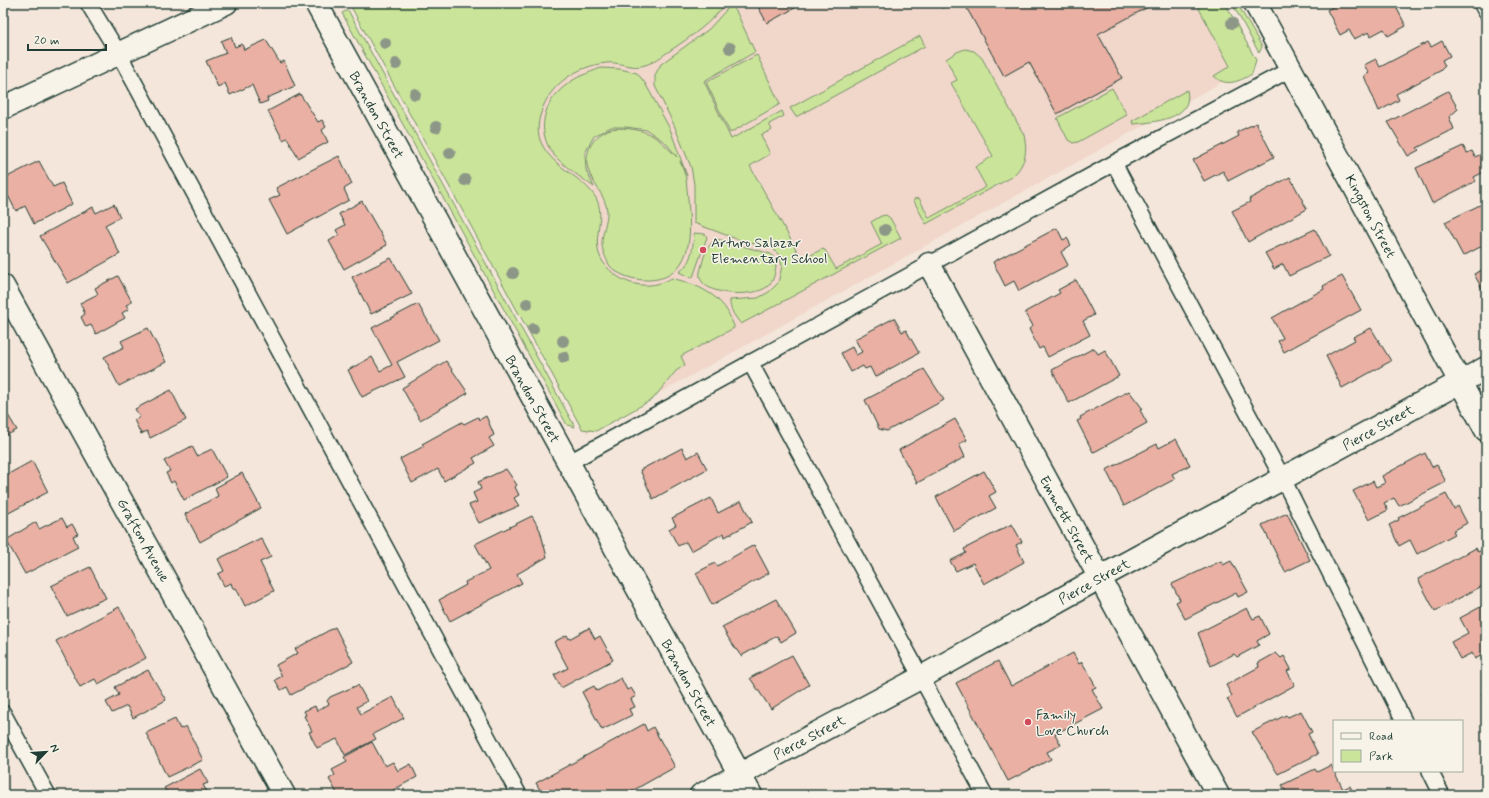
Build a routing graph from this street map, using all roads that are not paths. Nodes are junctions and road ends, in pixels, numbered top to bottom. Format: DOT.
graph roads {
  1 [pos="88,3"];
  2 [pos="226,3"];
  3 [pos="316,3"];
  4 [pos="1255,3"];
  5 [pos="1481,3"];
  6 [pos="1486,12"];
  7 [pos="119,54"];
  8 [pos="1291,69"];
  9 [pos="3,108"];
  10 [pos="1114,163"];
  11 [pos="929,264"];
  12 [pos="3,286"];
  13 [pos="750,362"];
  14 [pos="1486,368"];
  15 [pos="1460,382"];
  16 [pos="1486,430"];
  17 [pos="568,463"];
  18 [pos="1282,479"];
  19 [pos="1099,578"];
  20 [pos="920,678"];
  21 [pos="3,713"];
  22 [pos="1403,720"];
  23 [pos="1430,772"];
  24 [pos="740,775"];
  25 [pos="48,795"];
  26 [pos="284,795"];
  27 [pos="519,795"];
  28 [pos="701,795"];
  29 [pos="751,795"];
  30 [pos="985,795"];
  31 [pos="1218,795"];
  32 [pos="1442,795"];
  1 -- 7 [label="lane"];
  2 -- 7 [label="street"];
  3 -- 17 [label="street, Brandon Street"];
  4 -- 8 [label="street, Kingston Street"];
  5 -- 6 [label="lane"];
  7 -- 9 [label="street"];
  7 -- 27 [label="lane"];
  8 -- 10 [label="lane"];
  8 -- 15 [label="street, Kingston Street"];
  10 -- 11 [label="lane"];
  10 -- 18 [label="lane"];
  11 -- 13 [label="lane"];
  11 -- 19 [label="street, Emmett Street"];
  12 -- 26 [label="street, Grafton Avenue"];
  13 -- 17 [label="lane"];
  13 -- 20 [label="lane"];
  14 -- 15 [label="street, Pierce Street"];
  15 -- 16 [label="street, Kingston Street"];
  15 -- 18 [label="street, Pierce Street"];
  17 -- 24 [label="street, Brandon Street"];
  18 -- 19 [label="street, Pierce Street"];
  18 -- 22 [label="lane"];
  19 -- 20 [label="street, Pierce Street"];
  19 -- 31 [label="street, Emmett Street"];
  20 -- 24 [label="street, Pierce Street"];
  20 -- 30 [label="lane"];
  21 -- 25 [label="lane"];
  23 -- 32 [label="lane"];
  24 -- 28 [label="street, Pierce Street"];
  24 -- 29 [label="street, Brandon Street"];
}
